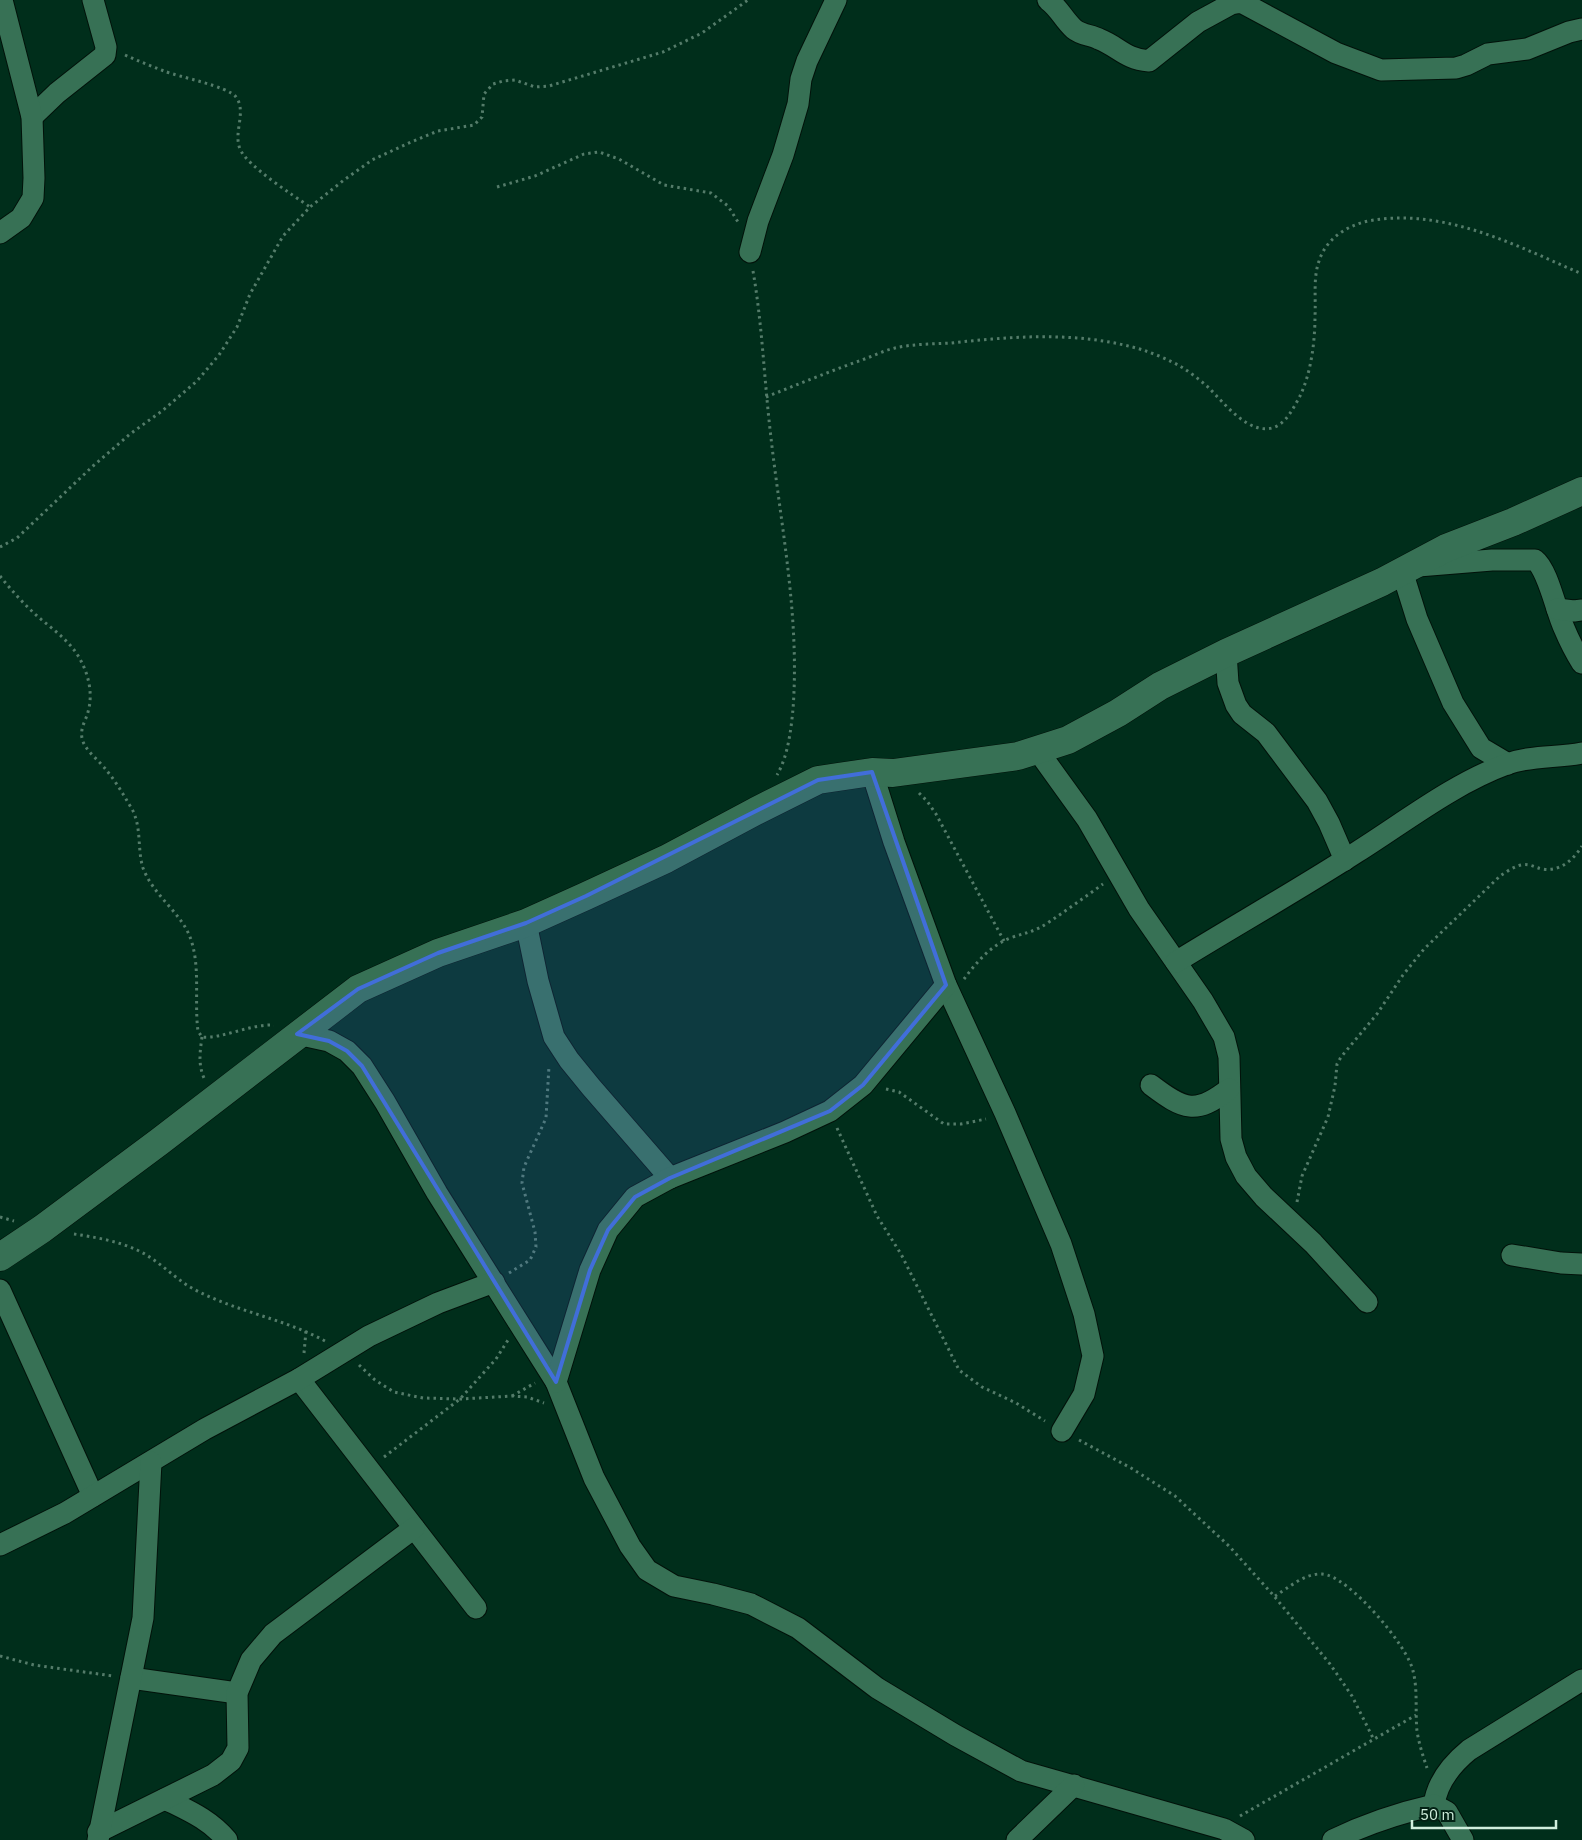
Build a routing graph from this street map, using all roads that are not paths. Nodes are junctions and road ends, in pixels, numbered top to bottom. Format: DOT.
graph roads {
  1 [pos="2,0"];
  2 [pos="93,0"];
  3 [pos="836,0"];
  4 [pos="1048,0"];
  5 [pos="1200,0"];
  6 [pos="1198,22"];
  7 [pos="1582,29"];
  8 [pos="32,117"];
  9 [pos="0,233"];
  10 [pos="750,252"];
  11 [pos="1582,491"];
  12 [pos="1407,569"];
  13 [pos="1556,609"];
  14 [pos="1582,610"];
  15 [pos="1226,653"];
  16 [pos="1582,663"];
  17 [pos="1038,751"];
  18 [pos="1582,753"];
  19 [pos="1508,764"];
  20 [pos="882,772"];
  21 [pos="1345,860"];
  22 [pos="526,923"];
  23 [pos="1176,962"];
  24 [pos="948,991"];
  25 [pos="297,1034"];
  26 [pos="1151,1085"];
  27 [pos="1229,1089"];
  28 [pos="670,1178"];
  29 [pos="1512,1255"];
  30 [pos="0,1257"];
  31 [pos="1582,1264"];
  32 [pos="494,1282"];
  33 [pos="0,1290"];
  34 [pos="1367,1302"];
  35 [pos="554,1378"];
  36 [pos="299,1379"];
  37 [pos="1062,1431"];
  38 [pos="152,1462"];
  39 [pos="92,1496"];
  40 [pos="414,1528"];
  41 [pos="0,1545"];
  42 [pos="476,1608"];
  43 [pos="130,1678"];
  44 [pos="1582,1680"];
  45 [pos="237,1693"];
  46 [pos="1074,1785"];
  47 [pos="165,1798"];
  48 [pos="1435,1800"];
  49 [pos="98,1836"];
  50 [pos="227,1840"];
  51 [pos="1017,1840"];
  52 [pos="1244,1840"];
  53 [pos="1333,1840"];
  54 [pos="1463,1840"];
  1 -- 8 [label="street"];
  2 -- 8 [label="street"];
  3 -- 10 [label="street"];
  4 -- 6 [label="street"];
  5 -- 6 [label="street"];
  6 -- 7 [label="street"];
  8 -- 9 [label="street"];
  11 -- 12 [label="street"];
  12 -- 13 [label="street"];
  12 -- 15 [label="street"];
  12 -- 19 [label="street"];
  13 -- 14 [label="street"];
  13 -- 16 [label="street"];
  15 -- 17 [label="street"];
  15 -- 21 [label="street"];
  17 -- 20 [label="street"];
  17 -- 23 [label="street"];
  18 -- 19 [label="street"];
  19 -- 21 [label="street"];
  20 -- 22 [label="street"];
  20 -- 24 [label="street"];
  21 -- 23 [label="street"];
  22 -- 25 [label="street"];
  22 -- 28 [label="street"];
  23 -- 27 [label="street"];
  24 -- 28 [label="street"];
  24 -- 37 [label="street"];
  25 -- 30 [label="street"];
  25 -- 32 [label="street"];
  26 -- 27 [label="street"];
  27 -- 34 [label="street"];
  28 -- 35 [label="street"];
  29 -- 31 [label="street"];
  32 -- 35 [label="street"];
  32 -- 36 [label="street"];
  33 -- 39 [label="street"];
  35 -- 46 [label="street"];
  36 -- 38 [label="street"];
  36 -- 40 [label="street"];
  38 -- 39 [label="street"];
  38 -- 43 [label="street"];
  39 -- 41 [label="street"];
  40 -- 42 [label="street"];
  40 -- 45 [label="street"];
  43 -- 45 [label="street"];
  43 -- 49 [label="street"];
  44 -- 48 [label="street"];
  45 -- 47 [label="street"];
  46 -- 51 [label="street"];
  46 -- 52 [label="street"];
  47 -- 49 [label="street"];
  47 -- 50 [label="street"];
  48 -- 53 [label="street"];
  48 -- 54 [label="street"];
}
